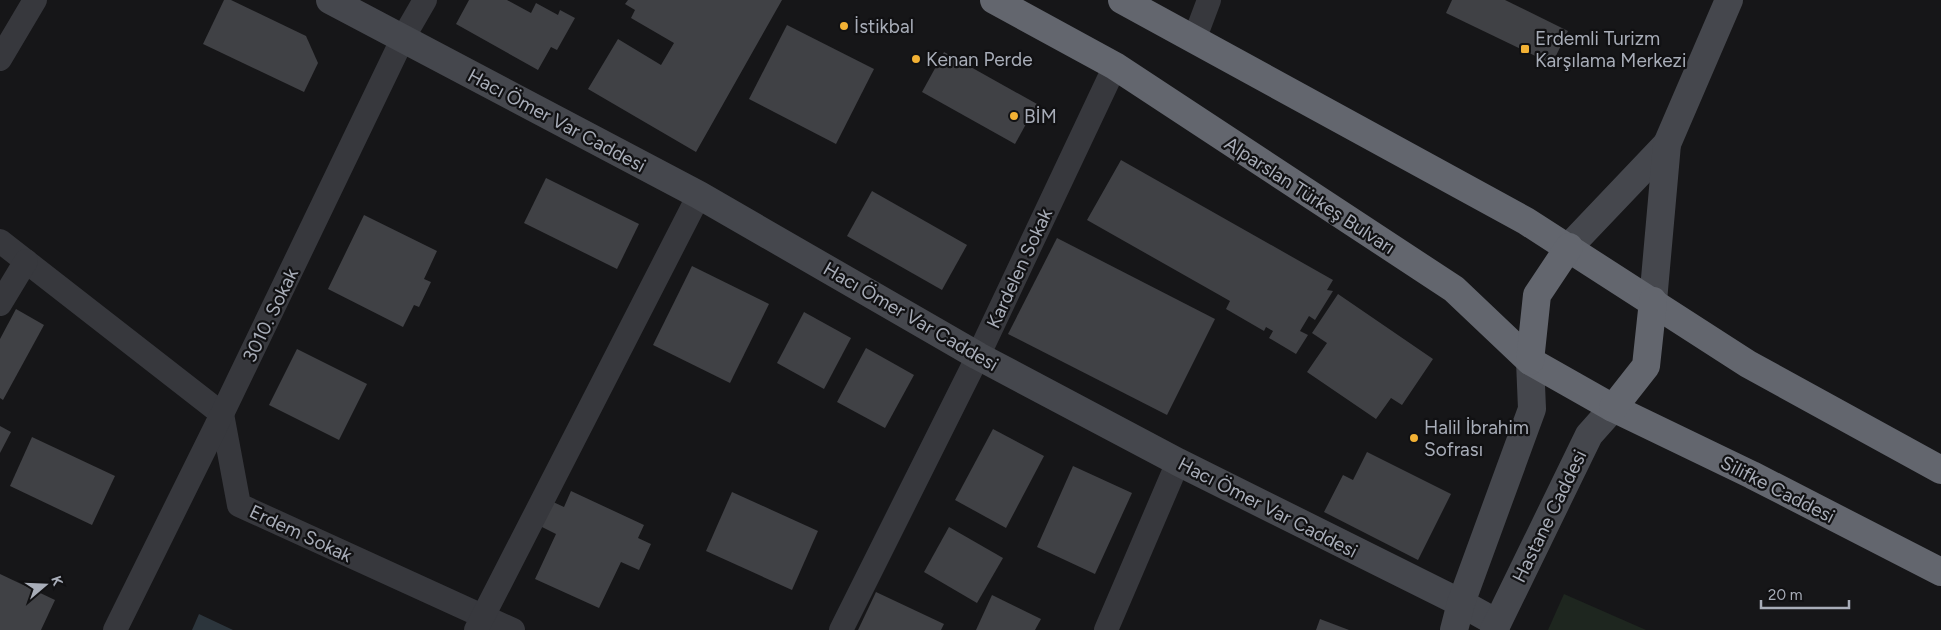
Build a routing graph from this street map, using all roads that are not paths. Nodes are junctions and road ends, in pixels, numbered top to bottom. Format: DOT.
graph roads {
  1 [pos="35,0"];
  2 [pos="330,0"];
  3 [pos="425,0"];
  4 [pos="994,0"];
  5 [pos="1122,0"];
  6 [pos="1209,0"];
  7 [pos="1729,0"];
  8 [pos="403,38"];
  9 [pos="1194,40"];
  10 [pos="0,59"];
  11 [pos="1115,66"];
  12 [pos="1667,144"];
  13 [pos="699,195"];
  14 [pos="0,241"];
  15 [pos="1569,248"];
  16 [pos="26,261"];
  17 [pos="1653,301"];
  18 [pos="0,304"];
  19 [pos="978,356"];
  20 [pos="1530,361"];
  21 [pos="1613,408"];
  22 [pos="222,414"];
  23 [pos="1178,462"];
  24 [pos="1941,470"];
  25 [pos="1941,572"];
  26 [pos="1461,603"];
  27 [pos="479,623"];
  28 [pos="1496,626"];
  29 [pos="115,630"];
  30 [pos="513,630"];
  31 [pos="842,630"];
  32 [pos="1106,630"];
  33 [pos="1454,630"];
  1 -- 10 [label="street"];
  2 -- 8 [label="street, Hacı Ömer Var Caddesi"];
  3 -- 8 [label="street, 3010. Sokak"];
  4 -- 11 [label="highway, Alparslan Türkeş Bulvarı"];
  5 -- 9 [label="highway"];
  6 -- 9 [label="street"];
  7 -- 12 [label="street"];
  8 -- 13 [label="street, Hacı Ömer Var Caddesi"];
  8 -- 22 [label="street, 3010. Sokak"];
  9 -- 15 [label="highway"];
  11 -- 19 [label="street, Kardelen Sokak"];
  11 -- 20 [label="highway, Alparslan Türkeş Bulvarı"];
  12 -- 15 [label="street"];
  12 -- 17 [label="street"];
  13 -- 19 [label="street, Hacı Ömer Var Caddesi"];
  13 -- 27 [label="street"];
  14 -- 16 [label="street"];
  15 -- 17 [label="highway"];
  15 -- 20 [label="highway"];
  16 -- 18 [label="street"];
  16 -- 22 [label="street"];
  17 -- 21 [label="highway"];
  17 -- 24 [label="highway"];
  19 -- 23 [label="street, Hacı Ömer Var Caddesi"];
  19 -- 31 [label="street, Kardelen Sokak"];
  20 -- 21 [label="highway, Alparslan Türkeş Bulvarı"];
  20 -- 26 [label="street"];
  21 -- 25 [label="highway, Silifke Caddesi"];
  21 -- 28 [label="street, Hastane Caddesi"];
  22 -- 27 [label="street, Erdem Sokak"];
  22 -- 29 [label="street, 3010. Sokak"];
  23 -- 26 [label="street, Hacı Ömer Var Caddesi"];
  23 -- 32 [label="street"];
  26 -- 28 [label="street, Hacı Ömer Var Caddesi"];
  26 -- 33 [label="street"];
  27 -- 30 [label="street, Erdem Sokak"];
}
